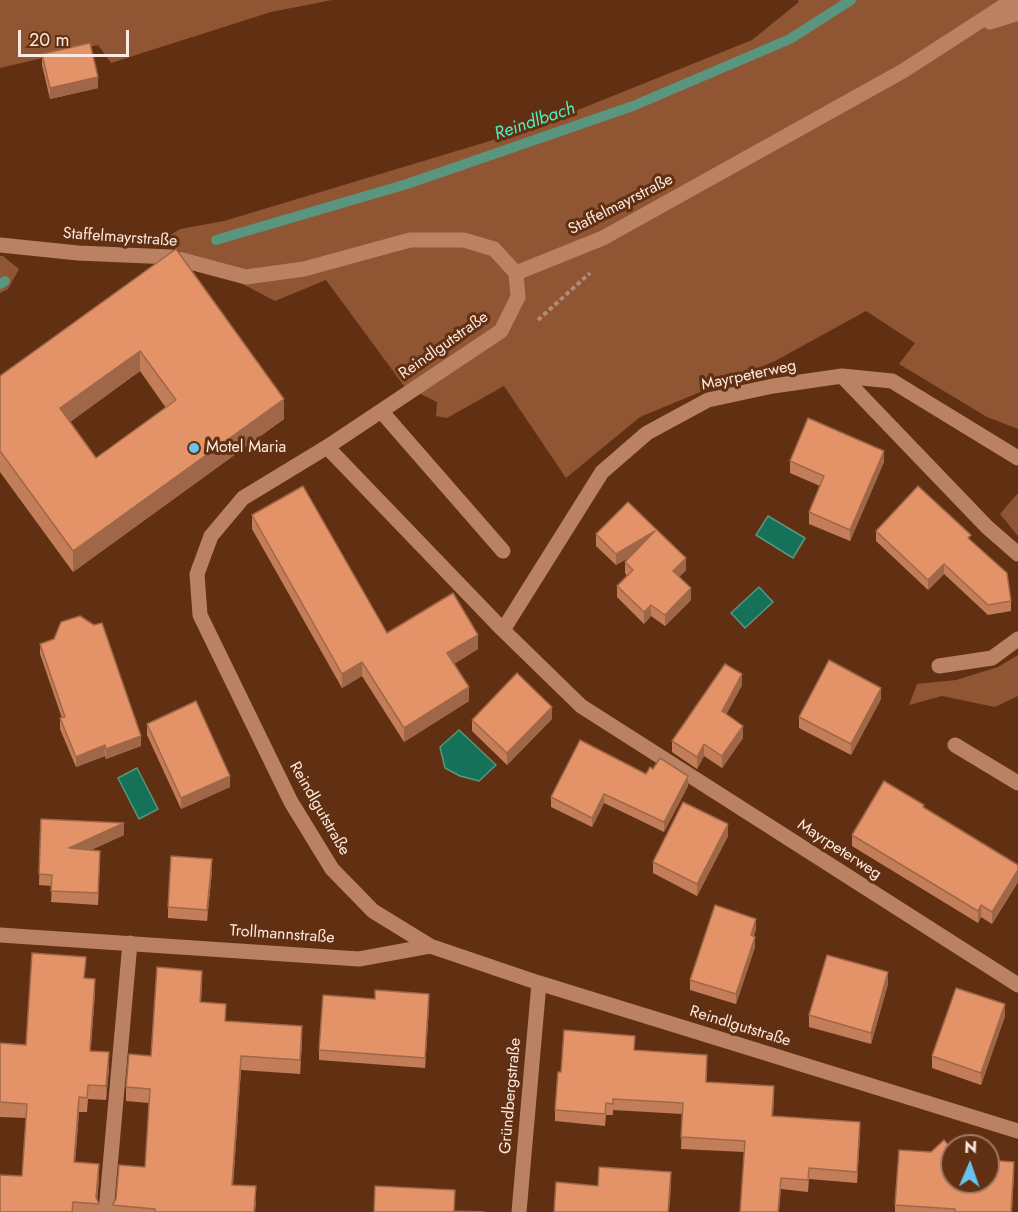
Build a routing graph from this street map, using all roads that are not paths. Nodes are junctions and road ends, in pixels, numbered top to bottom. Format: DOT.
graph roads {
  1 [pos="1012,0"];
  2 [pos="1018,13"];
  3 [pos="975,26"];
  4 [pos="0,245"];
  5 [pos="516,273"];
  6 [pos="842,376"];
  7 [pos="381,411"];
  8 [pos="327,447"];
  9 [pos="1018,458"];
  10 [pos="503,551"];
  11 [pos="1018,554"];
  12 [pos="503,630"];
  13 [pos="1018,639"];
  14 [pos="939,666"];
  15 [pos="955,745"];
  16 [pos="1018,783"];
  17 [pos="0,935"];
  18 [pos="130,943"];
  19 [pos="430,946"];
  20 [pos="539,983"];
  21 [pos="1018,986"];
  22 [pos="1018,1131"];
  23 [pos="106,1212"];
  24 [pos="519,1212"];
  1 -- 3 [label="street, Staffelmayrstraße"];
  2 -- 3 [label="street"];
  3 -- 5 [label="street, Staffelmayrstraße"];
  4 -- 5 [label="street, Staffelmayrstraße"];
  5 -- 7 [label="street, Reindlgutstraße"];
  6 -- 9 [label="street, Mayrpeterweg"];
  6 -- 11 [label="street"];
  6 -- 12 [label="street, Mayrpeterweg"];
  7 -- 8 [label="street, Reindlgutstraße"];
  7 -- 10 [label="street"];
  8 -- 12 [label="street, Mayrpeterweg"];
  8 -- 19 [label="street, Reindlgutstraße"];
  12 -- 21 [label="street, Mayrpeterweg"];
  13 -- 14 [label="street"];
  15 -- 16 [label="street"];
  17 -- 18 [label="street, Trollmannstraße"];
  18 -- 19 [label="street, Trollmannstraße"];
  18 -- 23 [label="street"];
  19 -- 20 [label="street, Reindlgutstraße"];
  20 -- 22 [label="street, Reindlgutstraße"];
  20 -- 24 [label="street, Gründbergstraße"];
}
